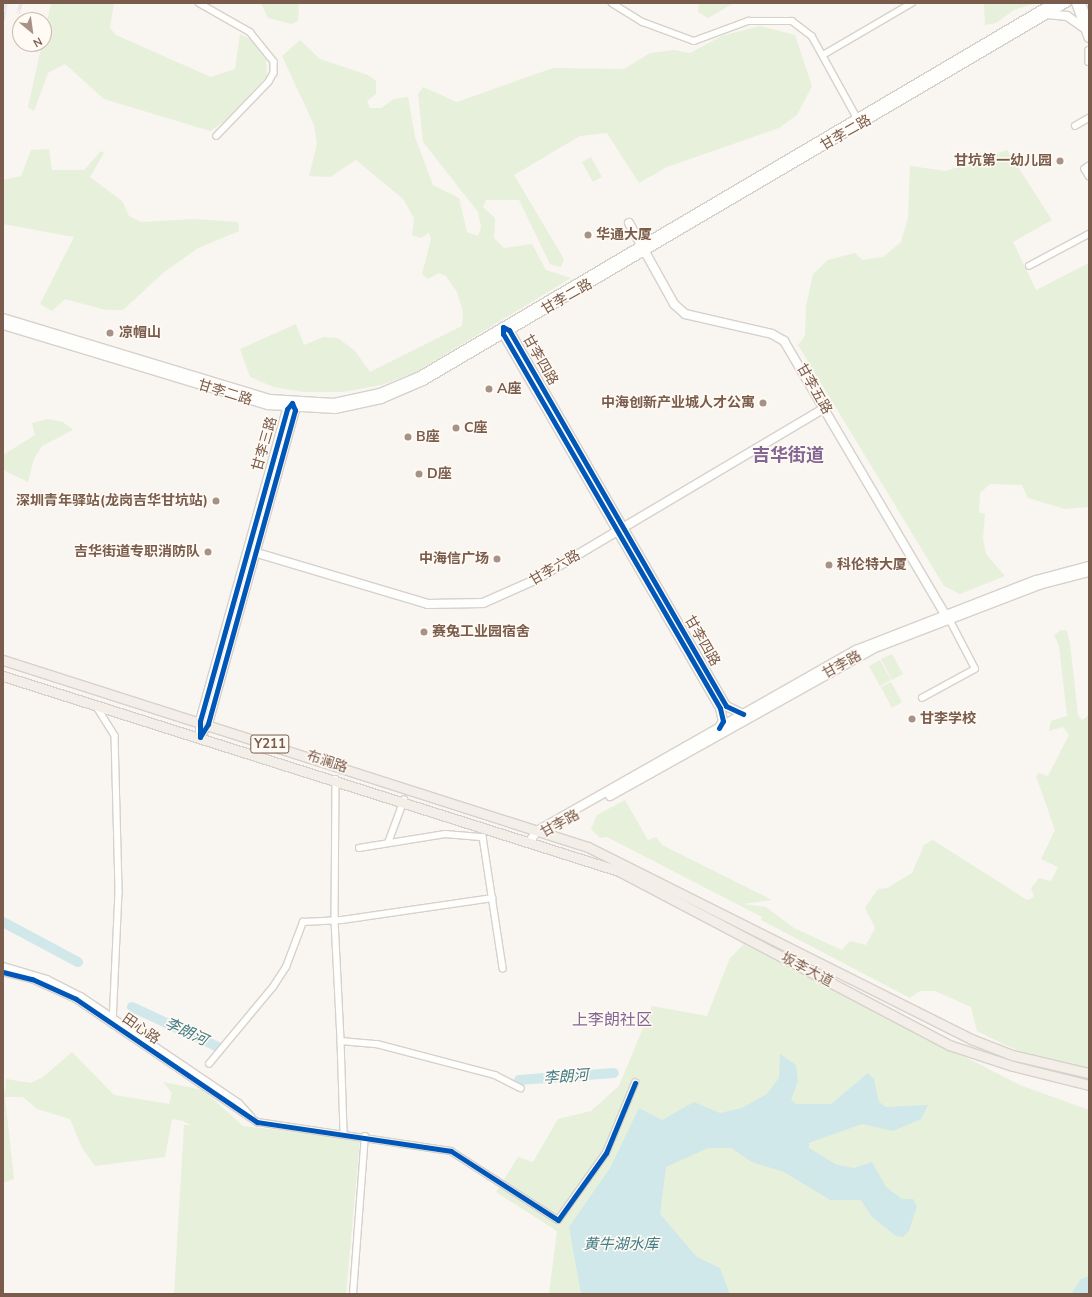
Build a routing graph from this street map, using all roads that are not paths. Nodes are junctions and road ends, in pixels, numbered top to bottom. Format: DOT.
graph roads {
  1 [pos="199,3"];
  2 [pos="612,3"];
  3 [pos="912,3"];
  4 [pos="1053,3"];
  5 [pos="1066,3"];
  6 [pos="1076,3"];
  7 [pos="1081,3"];
  8 [pos="1046,14"];
  9 [pos="1086,26"];
  10 [pos="1089,38"];
  11 [pos="1089,50"];
  12 [pos="823,56"];
  13 [pos="1089,62"];
  14 [pos="1089,118"];
  15 [pos="860,122"];
  16 [pos="1075,126"];
  17 [pos="217,136"];
  18 [pos="1089,166"];
  19 [pos="1089,176"];
  20 [pos="629,224"];
  21 [pos="1089,234"];
  22 [pos="643,249"];
  23 [pos="1029,266"];
  24 [pos="3,318"];
  25 [pos="3,325"];
  26 [pos="505,330"];
  27 [pos="292,407"];
  28 [pos="825,408"];
  29 [pos="620,530"];
  30 [pos="257,553"];
  31 [pos="1089,566"];
  32 [pos="1089,572"];
  33 [pos="947,617"];
  34 [pos="3,660"];
  35 [pos="3,676"];
  36 [pos="922,698"];
  37 [pos="96,705"];
  38 [pos="743,714"];
  39 [pos="204,722"];
  40 [pos="719,728"];
  41 [pos="200,737"];
  42 [pos="336,779"];
  43 [pos="404,800"];
  44 [pos="540,832"];
  45 [pos="530,841"];
  46 [pos="388,843"];
  47 [pos="359,848"];
  48 [pos="492,898"];
  49 [pos="335,921"];
  50 [pos="3,966"];
  51 [pos="503,968"];
  52 [pos="3,972"];
  53 [pos="114,1018"];
  54 [pos="113,1024"];
  55 [pos="341,1041"];
  56 [pos="209,1064"];
  57 [pos="1089,1073"];
  58 [pos="635,1083"];
  59 [pos="1089,1085"];
  60 [pos="521,1088"];
  61 [pos="257,1122"];
  62 [pos="344,1132"];
  63 [pos="364,1136"];
  64 [pos="353,1294"];
  1 -- 17 [label="street"];
  2 -- 12 [label="street"];
  3 -- 12 [label="street"];
  4 -- 15 [label="main road, 甘李二路"];
  5 -- 8 [label="main road, 甘李二路"];
  6 -- 9 [label="main road"];
  7 -- 9 [label="main road"];
  8 -- 9 [label="main road"];
  8 -- 15 [label="main road, 甘李二路"];
  9 -- 10 [label="main road"];
  11 -- 13 [label="street"];
  12 -- 15 [label="street"];
  14 -- 16 [label="street"];
  15 -- 22 [label="main road, 甘李二路"];
  18 -- 19 [label="street"];
  20 -- 22 [label="main road, 甘李五路"];
  21 -- 23 [label="street"];
  22 -- 26 [label="main road, 甘李二路"];
  22 -- 28 [label="main road, 甘李五路"];
  24 -- 27 [label="main road, 甘李二路"];
  25 -- 27 [label="main road, 甘李二路"];
  26 -- 27 [label="main road, 甘李二路"];
  26 -- 29 [label="main road, 甘李四路"];
  27 -- 39 [label="main road, 甘李三路"];
  28 -- 29 [label="main road, 甘李六路"];
  28 -- 33 [label="main road, 甘李五路"];
  29 -- 30 [label="main road, 甘李六路"];
  29 -- 38 [label="main road, 甘李四路"];
  29 -- 40 [label="main road, 甘李四路"];
  31 -- 33 [label="main road, 甘李路"];
  32 -- 33 [label="main road, 甘李路"];
  33 -- 36 [label="street"];
  33 -- 38 [label="main road, 甘李路"];
  33 -- 44 [label="main road, 甘李路"];
  34 -- 39 [label="main road, 布澜路 / Y211"];
  35 -- 37 [label="main road, 布澜路 / Y211"];
  37 -- 41 [label="main road, 布澜路 / Y211"];
  37 -- 53 [label="street"];
  38 -- 40 [label="main road, 甘李路"];
  39 -- 41 [label="main road, 甘李三路"];
  39 -- 44 [label="main road, 布澜路 / Y211"];
  40 -- 44 [label="main road, 甘李路"];
  41 -- 42 [label="main road, 布澜路 / Y211"];
  42 -- 43 [label="main road, 布澜路 / Y211"];
  42 -- 49 [label="street"];
  43 -- 45 [label="main road, 布澜路 / Y211"];
  43 -- 46 [label="street"];
  44 -- 45 [label="main road, 甘李路"];
  44 -- 57 [label="main road, 坂李大道"];
  45 -- 59 [label="main road, 坂李大道"];
  46 -- 47 [label="street"];
  46 -- 48 [label="street"];
  48 -- 49 [label="street"];
  48 -- 51 [label="street"];
  49 -- 55 [label="street"];
  49 -- 56 [label="street"];
  50 -- 53 [label="street, 田心路"];
  52 -- 54 [label="street, 田心路"];
  53 -- 54 [label="street"];
  53 -- 61 [label="street, 田心路"];
  54 -- 61 [label="street, 田心路"];
  55 -- 60 [label="street"];
  55 -- 62 [label="street"];
  58 -- 63 [label="street"];
  61 -- 62 [label="street"];
  62 -- 63 [label="street"];
  63 -- 64 [label="street"];
}
